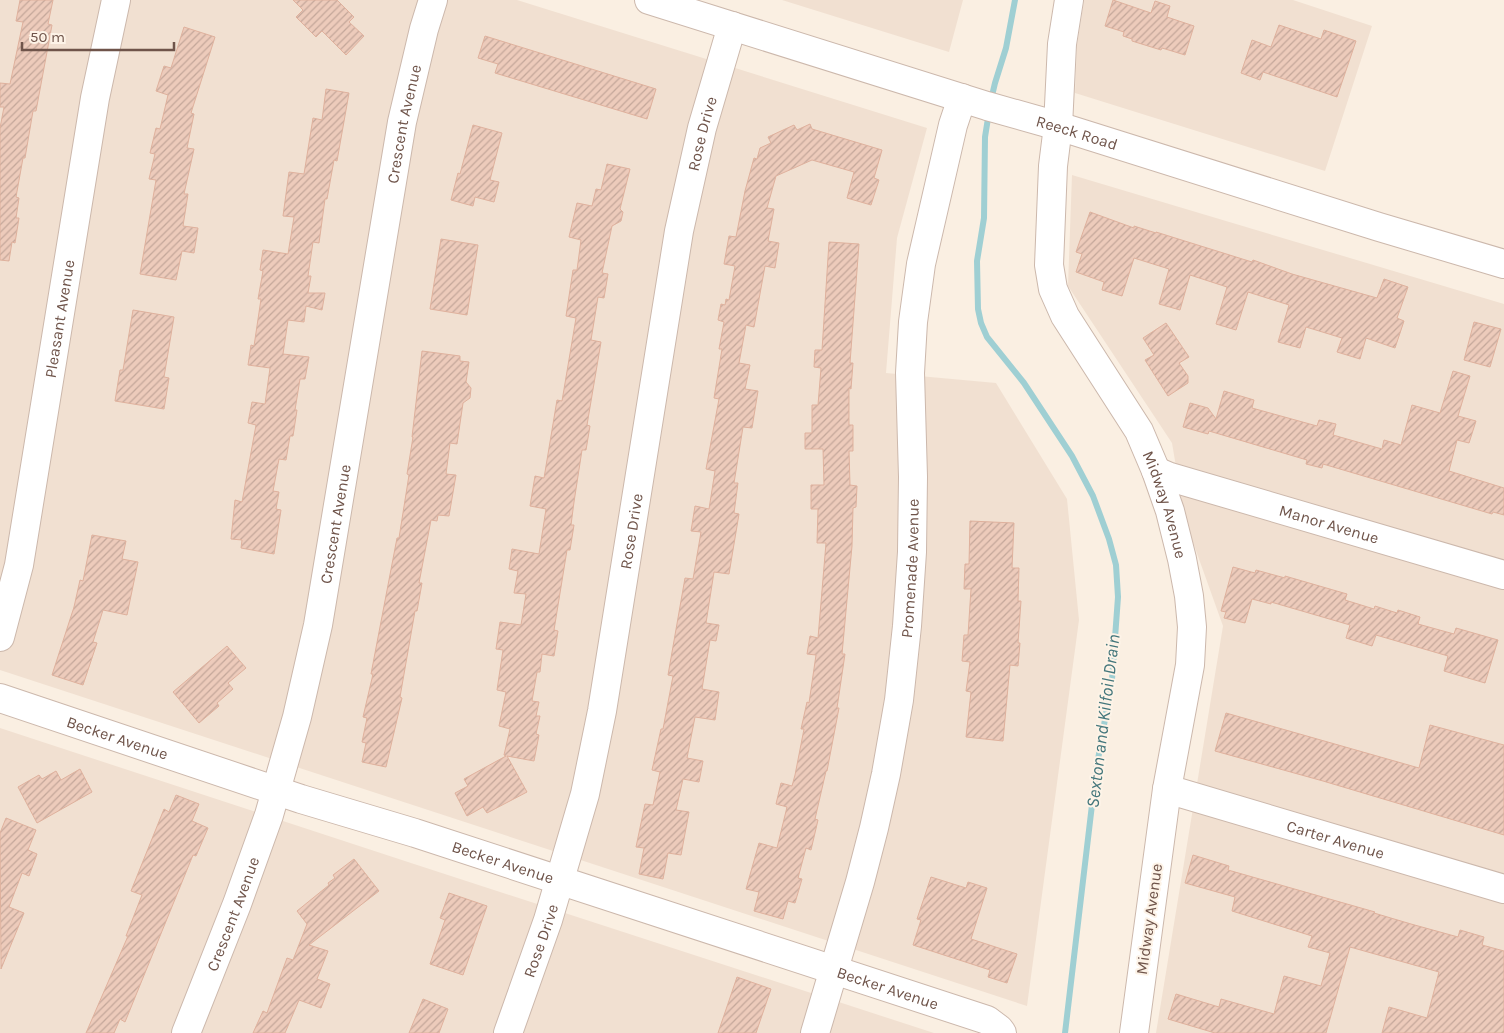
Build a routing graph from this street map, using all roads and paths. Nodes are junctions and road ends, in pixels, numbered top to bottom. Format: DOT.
graph roads {
  1 [pos="116,0"];
  2 [pos="433,0"];
  3 [pos="649,0"];
  4 [pos="1069,0"];
  5 [pos="732,26"];
  6 [pos="966,99"];
  7 [pos="1058,126"];
  8 [pos="1504,264"];
  9 [pos="1156,471"];
  10 [pos="1504,575"];
  11 [pos="0,637"];
  12 [pos="0,698"];
  13 [pos="1167,789"];
  14 [pos="277,791"];
  15 [pos="559,881"];
  16 [pos="1504,889"];
  17 [pos="834,970"];
  18 [pos="186,1033"];
  19 [pos="508,1033"];
  20 [pos="815,1033"];
  21 [pos="1002,1033"];
  22 [pos="1134,1033"];
  1 -- 11 [label="street, Pleasant Avenue"];
  2 -- 14 [label="street, Crescent Avenue"];
  3 -- 5 [label="street, Reeck Road"];
  4 -- 7 [label="street, Midway Avenue"];
  5 -- 6 [label="street, Reeck Road"];
  5 -- 15 [label="street, Rose Drive"];
  6 -- 7 [label="street, Reeck Road"];
  6 -- 17 [label="street, Promenade Avenue"];
  7 -- 8 [label="street, Reeck Road"];
  7 -- 9 [label="street, Midway Avenue"];
  9 -- 10 [label="street, Manor Avenue"];
  9 -- 13 [label="street, Midway Avenue"];
  12 -- 14 [label="street, Becker Avenue"];
  13 -- 16 [label="street, Carter Avenue"];
  13 -- 22 [label="street, Midway Avenue"];
  14 -- 15 [label="street, Becker Avenue"];
  14 -- 18 [label="street, Crescent Avenue"];
  15 -- 17 [label="street, Becker Avenue"];
  15 -- 19 [label="street, Rose Drive"];
  17 -- 20 [label="street, Promenade Avenue"];
  17 -- 21 [label="street, Becker Avenue"];
}
